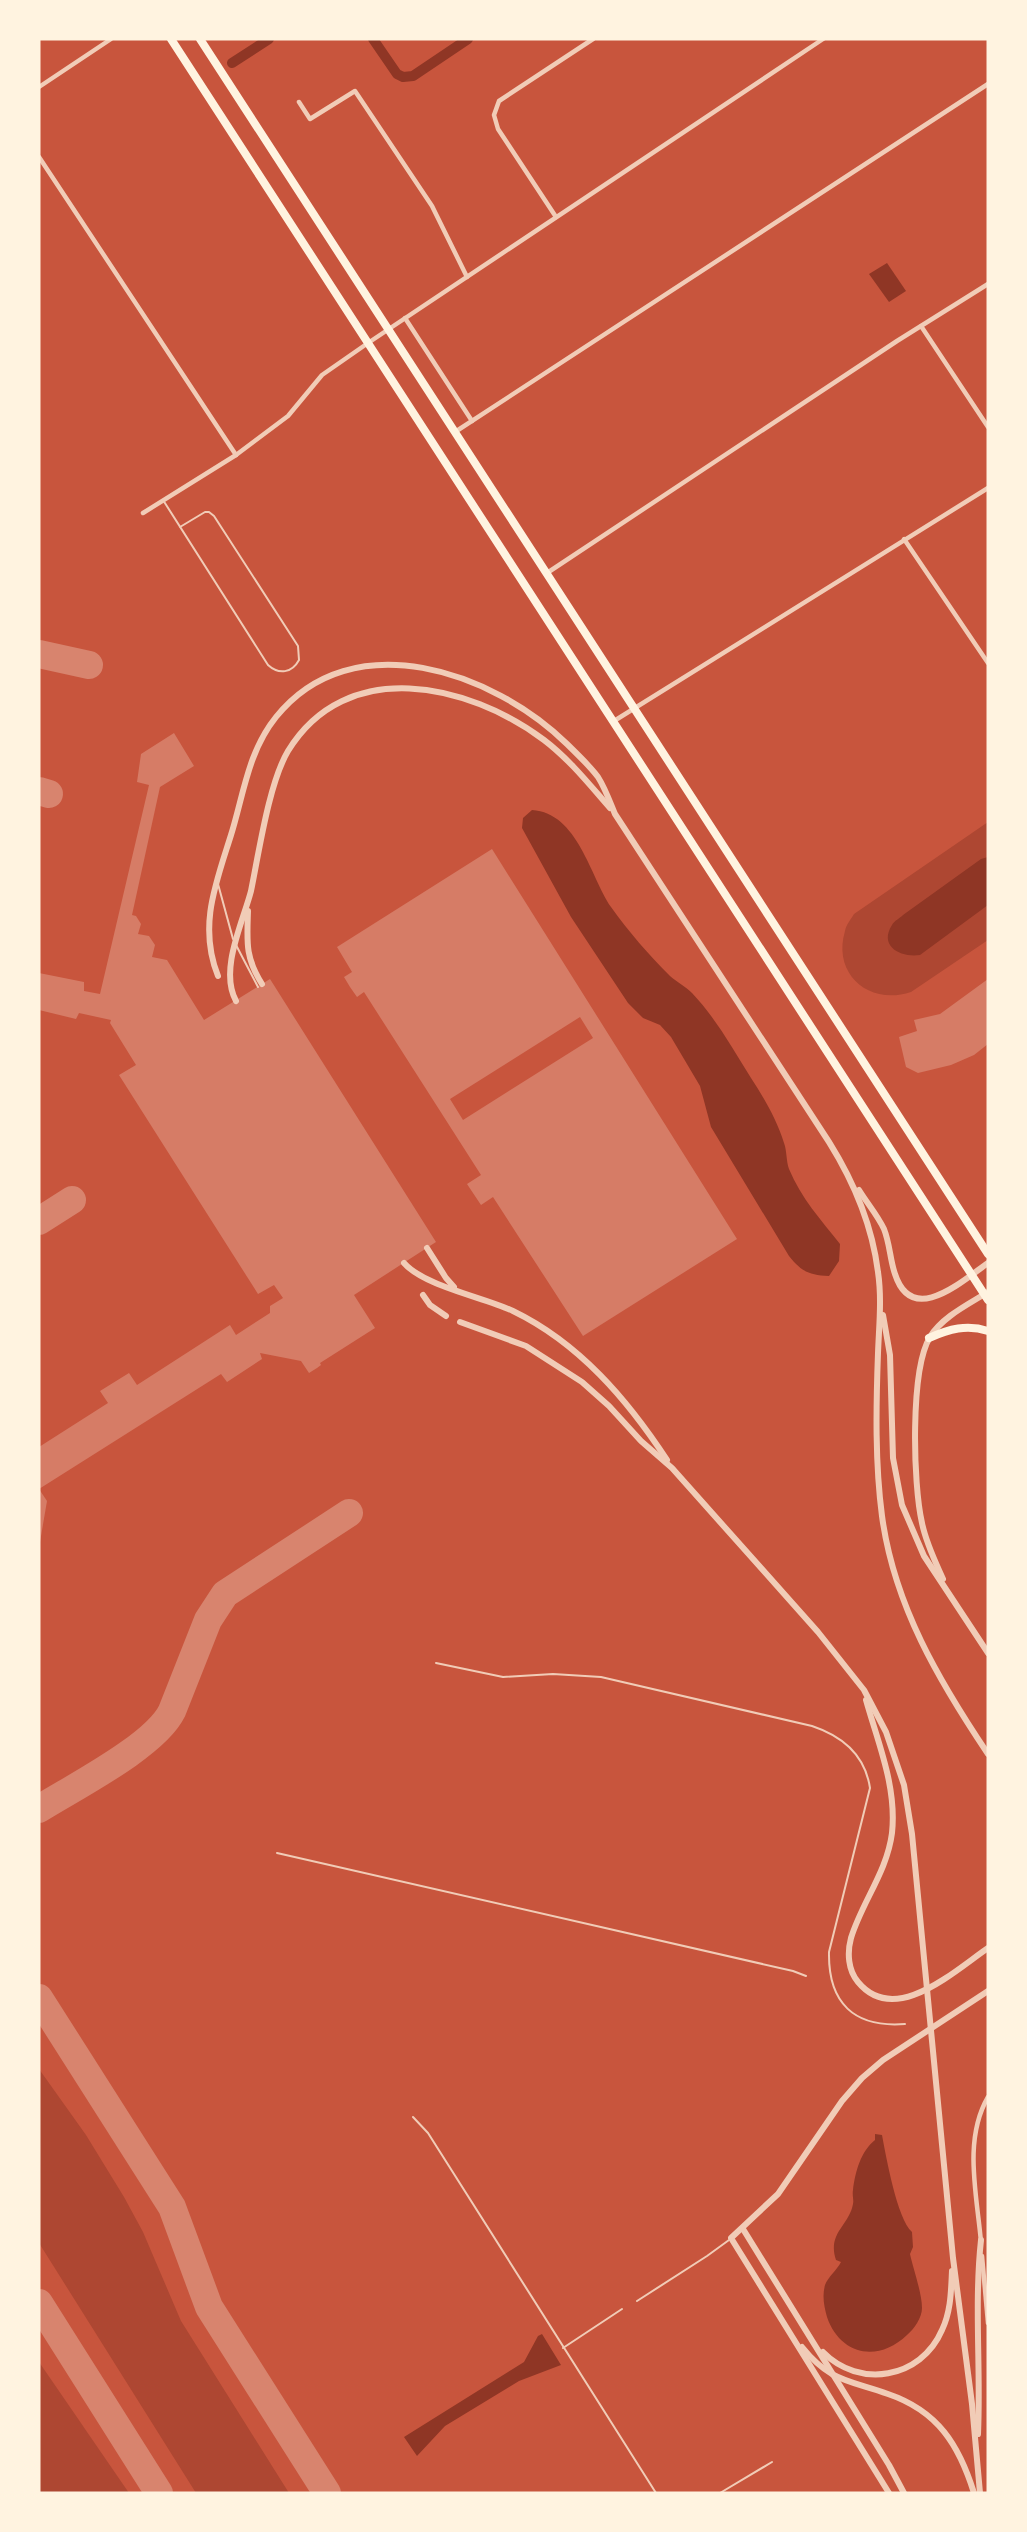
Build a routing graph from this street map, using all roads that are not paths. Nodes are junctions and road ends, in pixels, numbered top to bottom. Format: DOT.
graph roads {
  1 [pos="111,39"];
  2 [pos="171,39"];
  3 [pos="200,39"];
  4 [pos="592,39"];
  5 [pos="823,39"];
  6 [pos="988,84"];
  7 [pos="39,87"];
  8 [pos="299,102"];
  9 [pos="39,156"];
  10 [pos="556,217"];
  11 [pos="467,277"];
  12 [pos="988,284"];
  13 [pos="405,318"];
  14 [pos="921,326"];
  15 [pos="388,329"];
  16 [pos="368,343"];
  17 [pos="472,421"];
  18 [pos="988,427"];
  19 [pos="454,432"];
  20 [pos="236,455"];
  21 [pos="988,488"];
  22 [pos="163,500"];
  23 [pos="142,513"];
  24 [pos="180,527"];
  25 [pos="904,539"];
  26 [pos="547,573"];
  27 [pos="988,663"];
  28 [pos="634,708"];
  29 [pos="614,721"];
  30 [pos="615,814"];
  31 [pos="216,879"];
  32 [pos="248,901"];
  33 [pos="218,976"];
  34 [pos="260,986"];
  35 [pos="236,1000"];
  36 [pos="848,1175"];
  37 [pos="427,1248"];
  38 [pos="988,1254"];
  39 [pos="404,1263"];
  40 [pos="988,1263"];
  41 [pos="972,1274"];
  42 [pos="457,1290"];
  43 [pos="423,1295"];
  44 [pos="987,1295"];
  45 [pos="880,1303"];
  46 [pos="446,1316"];
  47 [pos="463,1320"];
  48 [pos="988,1331"];
  49 [pos="929,1338"];
  50 [pos="672,1468"];
  51 [pos="949,1593"];
  52 [pos="988,1653"];
  53 [pos="436,1663"];
  54 [pos="864,1690"];
  55 [pos="988,1754"];
  56 [pos="277,1853"];
  57 [pos="988,1948"];
  58 [pos="806,1976"];
  59 [pos="988,1991"];
  60 [pos="905,2024"];
  61 [pos="988,2097"];
  62 [pos="413,2117"];
  63 [pos="743,2229"];
  64 [pos="731,2238"];
  65 [pos="981,2240"];
  66 [pos="953,2258"];
  67 [pos="637,2301"];
  68 [pos="622,2309"];
  69 [pos="988,2323"];
  70 [pos="792,2335"];
  71 [pos="815,2345"];
  72 [pos="563,2348"];
  73 [pos="834,2376"];
  74 [pos="977,2457"];
  75 [pos="772,2462"];
  76 [pos="656,2493"];
  77 [pos="720,2493"];
  78 [pos="889,2493"];
  79 [pos="904,2493"];
  80 [pos="974,2493"];
  81 [pos="980,2493"];
  1 -- 7 [label="street"];
  2 -- 16 [label="main road"];
  3 -- 15 [label="main road"];
  4 -- 10 [label="street"];
  5 -- 10 [label="street"];
  6 -- 17 [label="street"];
  8 -- 11 [label="street"];
  9 -- 20 [label="street"];
  10 -- 11 [label="street"];
  11 -- 13 [label="street"];
  12 -- 14 [label="street"];
  13 -- 15 [label="street"];
  13 -- 17 [label="street"];
  14 -- 18 [label="street"];
  14 -- 26 [label="street"];
  15 -- 16 [label="street"];
  15 -- 19 [label="main road"];
  16 -- 20 [label="street"];
  16 -- 29 [label="main road"];
  17 -- 19 [label="street"];
  19 -- 26 [label="main road"];
  20 -- 22 [label="street"];
  21 -- 25 [label="street"];
  22 -- 23 [label="street"];
  22 -- 24 [label="lane"];
  24 -- 24 [label="lane"];
  25 -- 27 [label="street"];
  25 -- 28 [label="street"];
  26 -- 28 [label="main road"];
  28 -- 29 [label="street"];
  28 -- 38 [label="main road"];
  29 -- 41 [label="main road"];
  30 -- 31 [label="street"];
  30 -- 32 [label="street"];
  30 -- 36 [label="street"];
  31 -- 33 [label="street"];
  31 -- 34 [label="lane"];
  32 -- 34 [label="street"];
  32 -- 35 [label="street"];
  36 -- 41 [label="street"];
  36 -- 45 [label="street"];
  37 -- 42 [label="street"];
  39 -- 42 [label="street"];
  40 -- 41 [label="street"];
  41 -- 44 [label="main road"];
  42 -- 50 [label="street"];
  43 -- 46 [label="street"];
  44 -- 49 [label="street"];
  45 -- 51 [label="street"];
  45 -- 55 [label="street"];
  47 -- 50 [label="street"];
  48 -- 49 [label="main road"];
  49 -- 51 [label="street"];
  50 -- 54 [label="street"];
  51 -- 52 [label="street"];
  53 -- 60 [label="lane"];
  54 -- 57 [label="street"];
  54 -- 66 [label="street"];
  56 -- 58 [label="lane"];
  59 -- 63 [label="street"];
  61 -- 65 [label="street"];
  62 -- 72 [label="lane"];
  63 -- 64 [label="street"];
  63 -- 71 [label="street"];
  64 -- 67 [label="lane"];
  64 -- 70 [label="street"];
  65 -- 69 [label="street"];
  65 -- 74 [label="street"];
  66 -- 71 [label="street"];
  66 -- 74 [label="street"];
  68 -- 72 [label="lane"];
  70 -- 73 [label="street"];
  70 -- 78 [label="street"];
  71 -- 73 [label="street"];
  72 -- 76 [label="lane"];
  73 -- 79 [label="street"];
  73 -- 80 [label="street"];
  74 -- 81 [label="street"];
  75 -- 77 [label="lane"];
}
